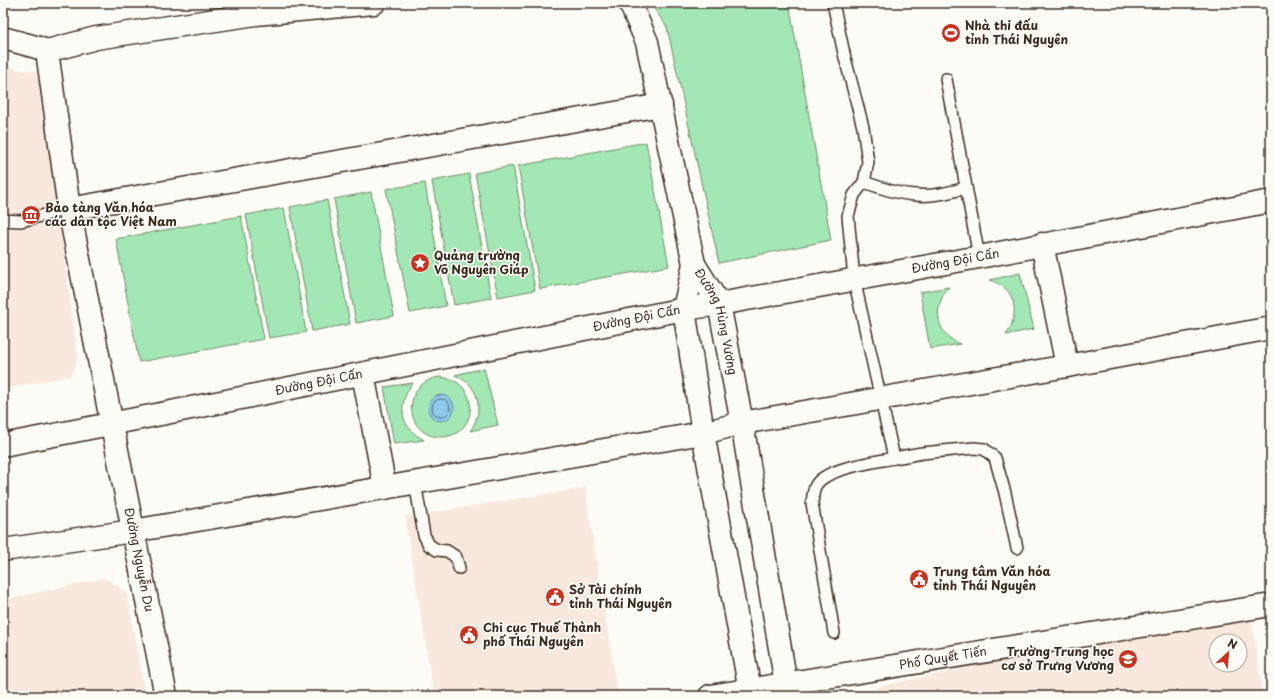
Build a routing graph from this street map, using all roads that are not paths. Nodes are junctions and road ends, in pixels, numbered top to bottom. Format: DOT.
graph roads {
  1 [pos="374,3"];
  2 [pos="630,3"];
  3 [pos="833,3"];
  4 [pos="3,38"];
  5 [pos="47,51"];
  6 [pos="946,78"];
  7 [pos="660,105"];
  8 [pos="864,182"];
  9 [pos="966,188"];
  10 [pos="1271,201"];
  11 [pos="69,209"];
  12 [pos="3,220"];
  13 [pos="1042,244"];
  14 [pos="979,257"];
  15 [pos="694,264"];
  16 [pos="854,279"];
  17 [pos="719,304"];
  18 [pos="684,309"];
  19 [pos="1271,328"];
  20 [pos="1067,366"];
  21 [pos="363,374"];
  22 [pos="881,399"];
  23 [pos="742,423"];
  24 [pos="112,424"];
  25 [pos="702,433"];
  26 [pos="3,445"];
  27 [pos="894,458"];
  28 [pos="415,482"];
  29 [pos="385,488"];
  30 [pos="133,531"];
  31 [pos="1017,548"];
  32 [pos="3,550"];
  33 [pos="459,568"];
  34 [pos="1271,605"];
  35 [pos="834,633"];
  36 [pos="787,690"];
  37 [pos="750,693"];
  38 [pos="166,696"];
  39 [pos="710,696"];
  1 -- 5 [label="street"];
  2 -- 7 [label="street"];
  3 -- 8 [label="lane"];
  4 -- 5 [label="street"];
  5 -- 11 [label="street, Đường Nguyễn Du"];
  6 -- 9 [label="lane"];
  7 -- 11 [label="street"];
  7 -- 15 [label="street"];
  8 -- 9 [label="lane"];
  8 -- 16 [label="lane"];
  9 -- 14 [label="lane"];
  10 -- 13 [label="street, Đường Đội Cấn"];
  11 -- 12 [label="lane"];
  11 -- 24 [label="street, Đường Nguyễn Du"];
  13 -- 14 [label="street, Đường Đội Cấn"];
  13 -- 20 [label="street"];
  14 -- 16 [label="street, Đường Đội Cấn"];
  15 -- 17 [label="street, Đường Hùng Vương"];
  15 -- 18 [label="street, Đường Hùng Vương"];
  16 -- 17 [label="street, Đường Đội Cấn"];
  16 -- 22 [label="lane"];
  17 -- 18 [label="street, Đường Đội Cấn"];
  17 -- 23 [label="street, Đường Hùng Vương"];
  18 -- 21 [label="street, Đường Đội Cấn"];
  18 -- 25 [label="street, Đường Hùng Vương"];
  19 -- 20 [label="street"];
  20 -- 22 [label="street"];
  21 -- 24 [label="street, Đường Đội Cấn"];
  21 -- 29 [label="street"];
  22 -- 23 [label="street"];
  22 -- 27 [label="lane"];
  23 -- 25 [label="street"];
  23 -- 36 [label="street, Đường Hùng Vương"];
  24 -- 26 [label="street, Đường Đội Cấn"];
  24 -- 30 [label="street, Đường Nguyễn Du"];
  25 -- 28 [label="street"];
  25 -- 37 [label="street, Đường Hùng Vương"];
  27 -- 31 [label="lane"];
  27 -- 35 [label="lane"];
  28 -- 29 [label="street"];
  28 -- 33 [label="lane"];
  29 -- 30 [label="street"];
  30 -- 32 [label="street"];
  30 -- 38 [label="street, Đường Nguyễn Du"];
  34 -- 36 [label="street, Phố Quyết Tiến"];
  36 -- 37 [label="street, Phố Quyết Tiến"];
  37 -- 39 [label="street, Phố Quyết Tiến"];
}
